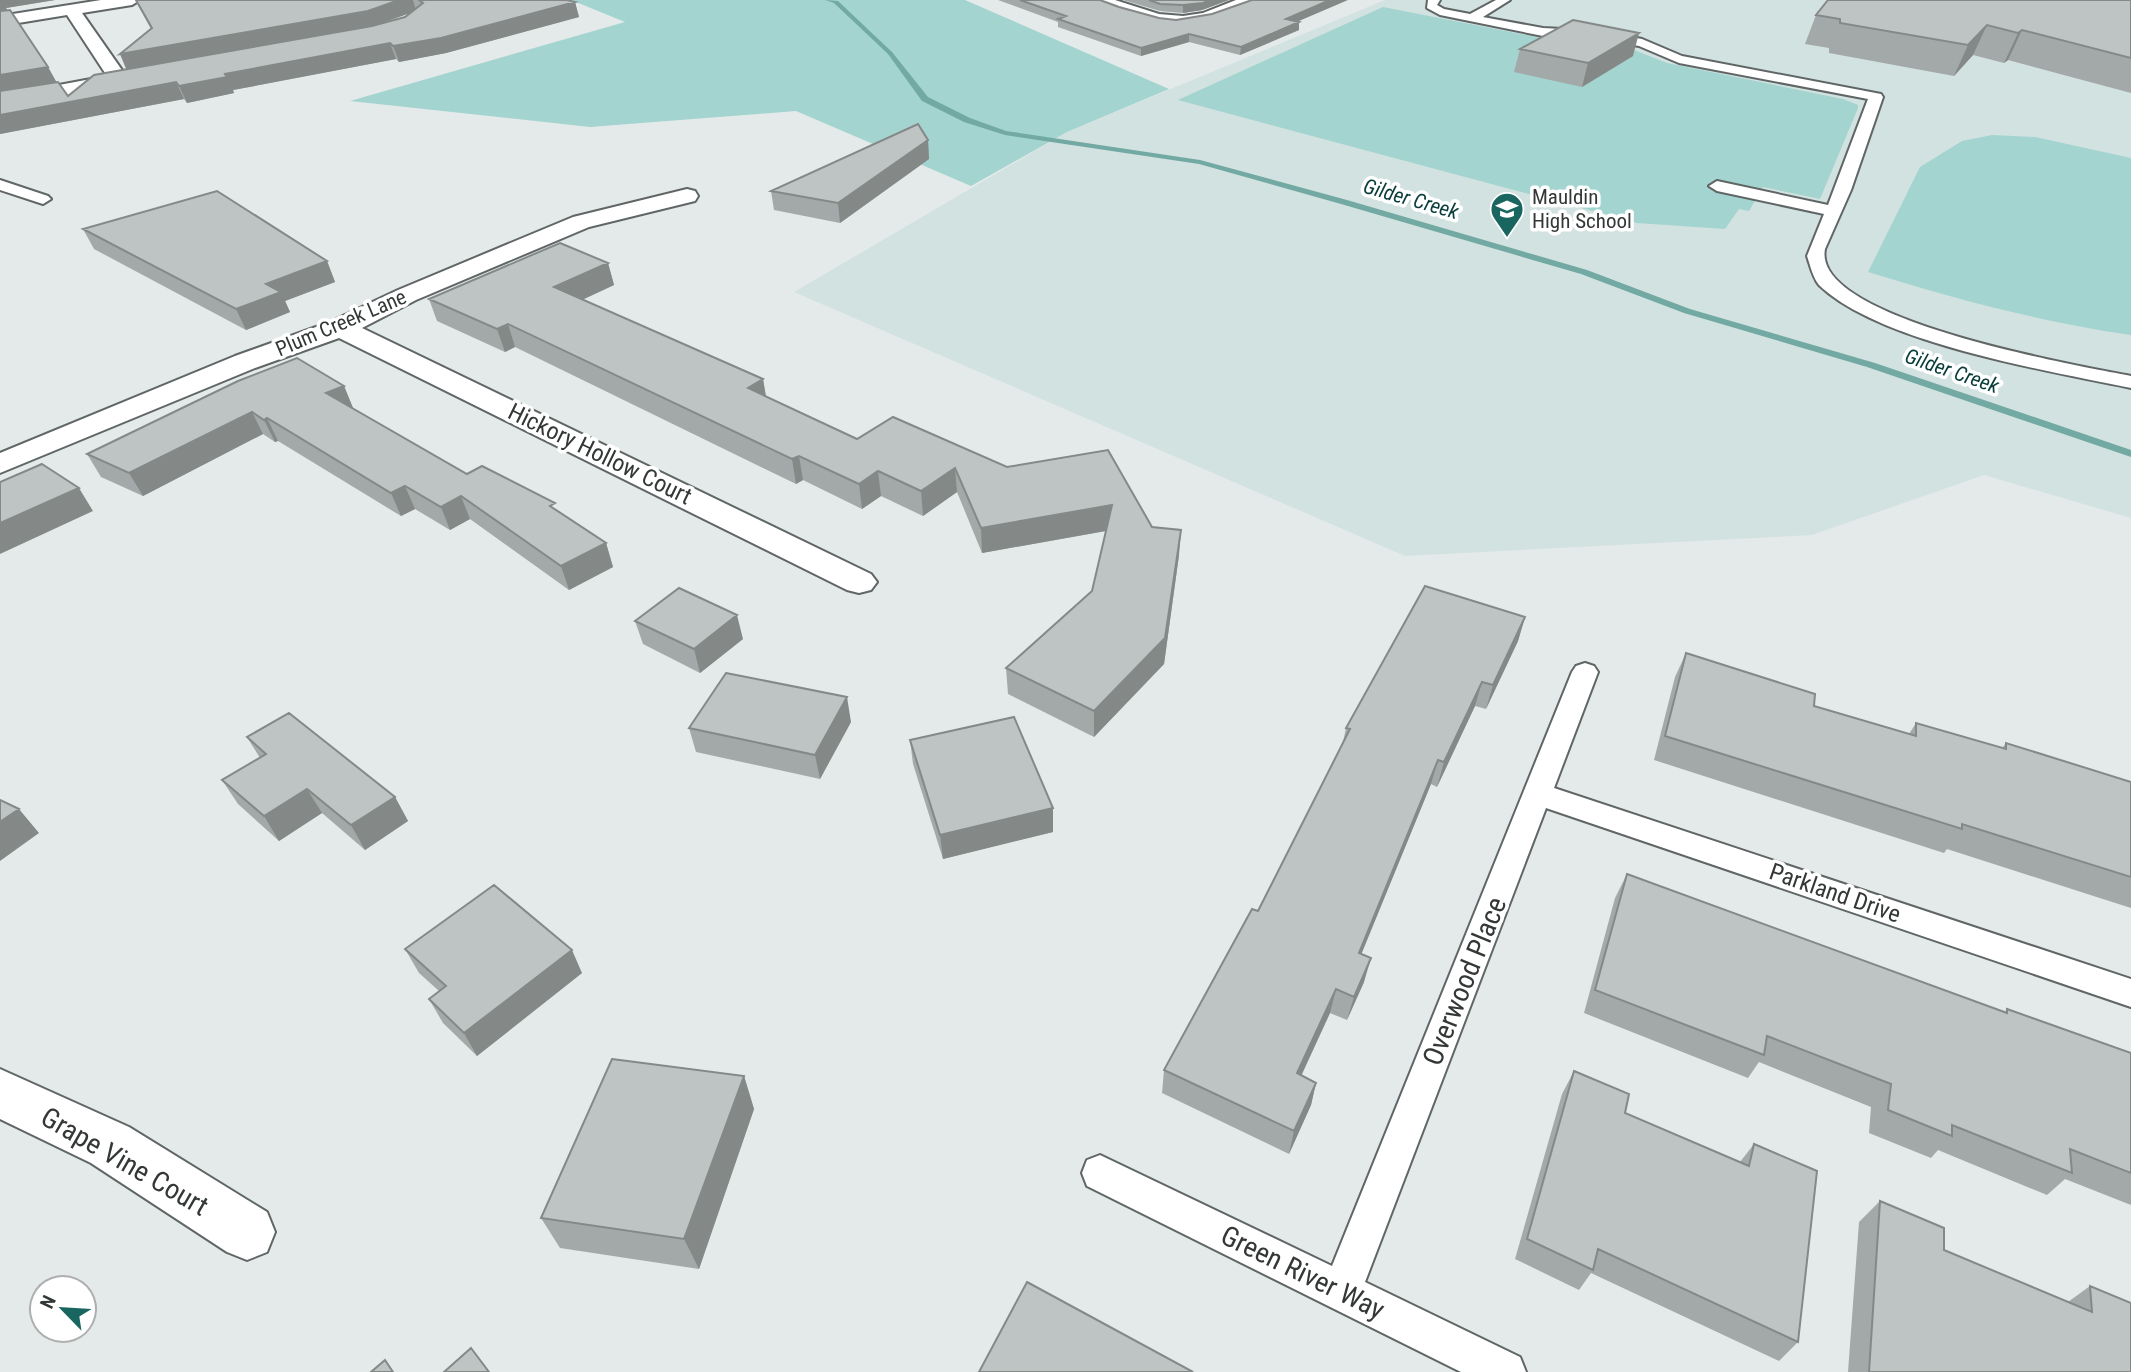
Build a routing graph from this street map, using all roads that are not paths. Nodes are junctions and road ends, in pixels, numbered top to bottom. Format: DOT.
graph roads {
  1 [pos="132,0"];
  2 [pos="1100,0"];
  3 [pos="1251,0"];
  4 [pos="1434,0"];
  5 [pos="1504,0"];
  6 [pos="72,10"];
  7 [pos="1472,18"];
  8 [pos="0,20"];
  9 [pos="145,75"];
  10 [pos="119,80"];
  11 [pos="0,102"];
  12 [pos="0,185"];
  13 [pos="1717,186"];
  14 [pos="687,196"];
  15 [pos="43,199"];
  16 [pos="1834,211"];
  17 [pos="340,328"];
  18 [pos="2131,382"];
  19 [pos="0,464"];
  20 [pos="859,582"];
  21 [pos="1585,672"];
  22 [pos="1538,794"];
  23 [pos="2131,993"];
  24 [pos="0,1093"];
  25 [pos="1100,1174"];
  26 [pos="247,1232"];
  27 [pos="1342,1290"];
  28 [pos="1506,1372"];
  1 -- 6 [label="street"];
  2 -- 3 [label="street"];
  4 -- 7 [label="lane"];
  5 -- 7 [label="lane"];
  6 -- 8 [label="street"];
  6 -- 10 [label="street"];
  7 -- 16 [label="lane"];
  9 -- 10 [label="street"];
  10 -- 11 [label="street"];
  12 -- 15 [label="lane"];
  13 -- 16 [label="lane"];
  14 -- 17 [label="street, Plum Creek Lane"];
  16 -- 18 [label="lane"];
  17 -- 19 [label="street, Plum Creek Lane"];
  17 -- 20 [label="street, Hickory Hollow Court"];
  21 -- 22 [label="lane, Overwood Place"];
  22 -- 23 [label="lane, Parkland Drive"];
  22 -- 27 [label="lane, Overwood Place"];
  24 -- 26 [label="street, Grape Vine Court"];
  25 -- 27 [label="lane, Green River Way"];
  27 -- 28 [label="lane, Green River Way"];
}
